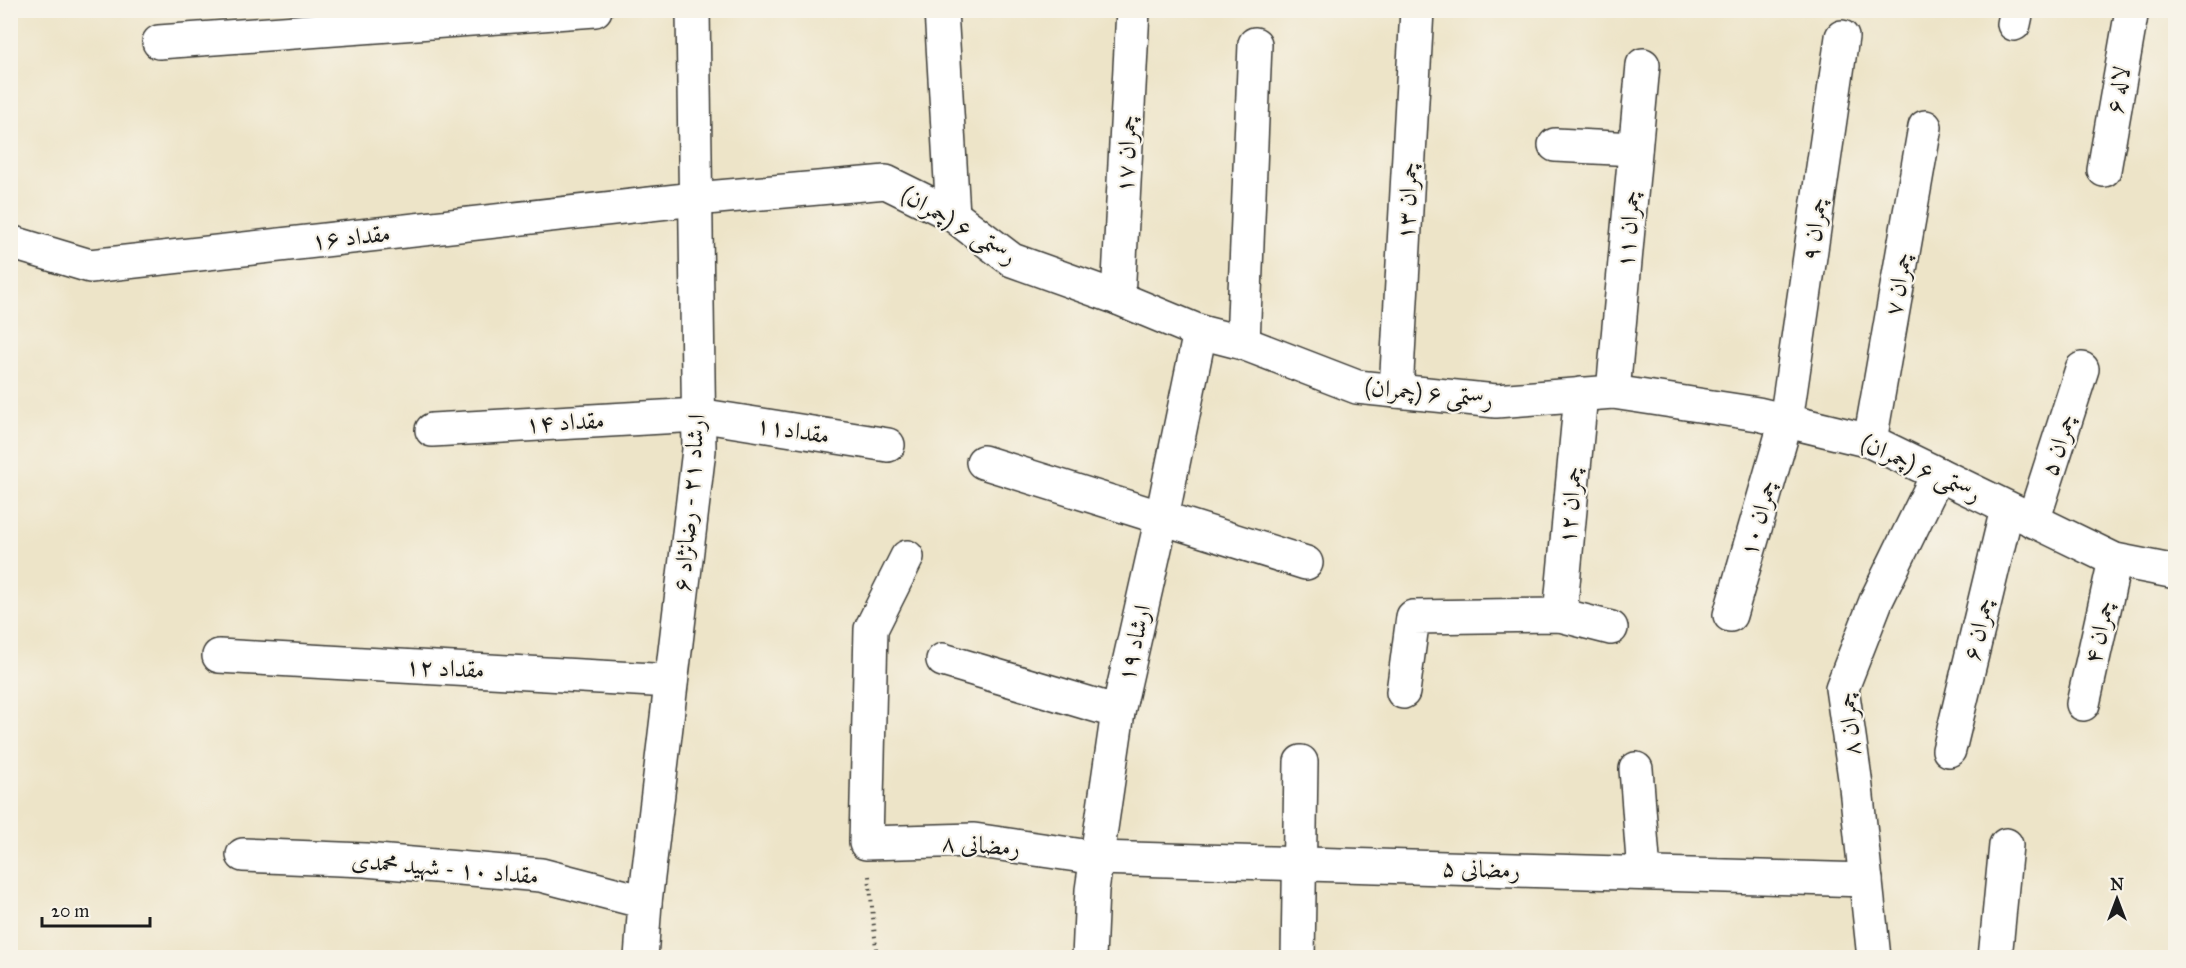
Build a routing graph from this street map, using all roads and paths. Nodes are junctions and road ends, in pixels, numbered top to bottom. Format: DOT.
graph roads {
  1 [pos="595,10"];
  2 [pos="693,10"];
  3 [pos="941,10"];
  4 [pos="1133,10"];
  5 [pos="1417,10"];
  6 [pos="2132,10"];
  7 [pos="1842,37"];
  8 [pos="159,42"];
  9 [pos="1255,44"];
  10 [pos="1642,65"];
  11 [pos="1925,127"];
  12 [pos="1555,145"];
  13 [pos="1635,149"];
  14 [pos="2104,170"];
  15 [pos="695,199"];
  16 [pos="953,215"];
  17 [pos="10,242"];
  18 [pos="1118,298"];
  19 [pos="1200,332"];
  20 [pos="1243,343"];
  21 [pos="2082,369"];
  22 [pos="1396,391"];
  23 [pos="1613,392"];
  24 [pos="1581,394"];
  25 [pos="698,415"];
  26 [pos="1786,421"];
  27 [pos="432,430"];
  28 [pos="1870,441"];
  29 [pos="888,445"];
  30 [pos="983,462"];
  31 [pos="1938,474"];
  32 [pos="2020,515"];
  33 [pos="1162,517"];
  34 [pos="907,557"];
  35 [pos="2115,560"];
  36 [pos="1306,562"];
  37 [pos="2175,572"];
  38 [pos="1560,615"];
  39 [pos="1730,615"];
  40 [pos="1611,627"];
  41 [pos="219,656"];
  42 [pos="943,660"];
  43 [pos="671,681"];
  44 [pos="1402,692"];
  45 [pos="2083,704"];
  46 [pos="1118,712"];
  47 [pos="1949,750"];
  48 [pos="1300,762"];
  49 [pos="1636,769"];
  50 [pos="866,843"];
  51 [pos="2006,845"];
  52 [pos="243,855"];
  53 [pos="1097,858"];
  54 [pos="1298,864"];
  55 [pos="1644,873"];
  56 [pos="1866,880"];
  57 [pos="645,902"];
  58 [pos="641,957"];
  59 [pos="877,957"];
  60 [pos="1089,957"];
  61 [pos="1298,957"];
  62 [pos="1874,957"];
  63 [pos="1995,957"];
  1 -- 8 [label="street"];
  2 -- 15 [label="street, ارشاد ۲۱ - رضانژاد ۶"];
  3 -- 16 [label="street"];
  4 -- 18 [label="street, چمران ۱۷"];
  5 -- 22 [label="street, چمران ۱۳"];
  6 -- 14 [label="street, لاله ۶"];
  7 -- 26 [label="street, چمران ۹"];
  9 -- 20 [label="street"];
  10 -- 13 [label="street, چمران ۱۱"];
  11 -- 28 [label="street, چمران ۷"];
  12 -- 13 [label="street"];
  13 -- 23 [label="street, چمران ۱۱"];
  15 -- 16 [label="street, رستمی ۶ (چمران)"];
  15 -- 17 [label="street, مقداد ۱۶"];
  15 -- 25 [label="street, ارشاد ۲۱ - رضانژاد ۶"];
  16 -- 18 [label="street, رستمی ۶ (چمران)"];
  18 -- 19 [label="street, رستمی ۶ (چمران)"];
  19 -- 20 [label="street, رستمی ۶ (چمران)"];
  19 -- 33 [label="street, ارشاد ۱۹"];
  20 -- 22 [label="street, رستمی ۶ (چمران)"];
  21 -- 32 [label="street, چمران ۵"];
  22 -- 24 [label="street, رستمی ۶ (چمران)"];
  23 -- 24 [label="street, رستمی ۶ (چمران)"];
  23 -- 26 [label="street, رستمی ۶ (چمران)"];
  24 -- 38 [label="street, چمران ۱۲"];
  25 -- 27 [label="street, مقداد ۱۴"];
  25 -- 29 [label="street, مقداد۱۱"];
  25 -- 43 [label="street, ارشاد ۲۱ - رضانژاد ۶"];
  26 -- 28 [label="street, رستمی ۶ (چمران)"];
  26 -- 39 [label="street, چمران ۱۰"];
  28 -- 31 [label="street, رستمی ۶ (چمران)"];
  30 -- 33 [label="street"];
  31 -- 32 [label="street, رستمی ۶ (چمران)"];
  31 -- 56 [label="street, چمران ۸"];
  32 -- 35 [label="street, رستمی ۶ (چمران)"];
  32 -- 47 [label="street, چمران ۶"];
  33 -- 36 [label="street"];
  33 -- 46 [label="street, ارشاد ۱۹"];
  34 -- 50 [label="street"];
  35 -- 37 [label="street, رستمی ۶ (چمران)"];
  35 -- 45 [label="street, چمران ۴"];
  38 -- 40 [label="street"];
  38 -- 44 [label="street"];
  41 -- 43 [label="street, مقداد ۱۲"];
  42 -- 46 [label="street"];
  43 -- 57 [label="street, ارشاد ۲۱ - رضانژاد ۶"];
  46 -- 53 [label="street, ارشاد ۱۹"];
  48 -- 54 [label="street"];
  49 -- 55 [label="street"];
  50 -- 53 [label="street, رمضانی ۸"];
  50 -- 59 [label="path"];
  51 -- 63 [label="street"];
  52 -- 57 [label="street, مقداد ۱۰ - شهید محمدی"];
  53 -- 54 [label="street, رمضانی ۵"];
  53 -- 60 [label="street, ارشاد ۱۹"];
  54 -- 55 [label="street, رمضانی ۵"];
  54 -- 61 [label="street"];
  55 -- 56 [label="street, رمضانی ۵"];
  56 -- 62 [label="street, چمران ۸"];
  57 -- 58 [label="street, ارشاد ۲۱ - رضانژاد ۶"];
}
